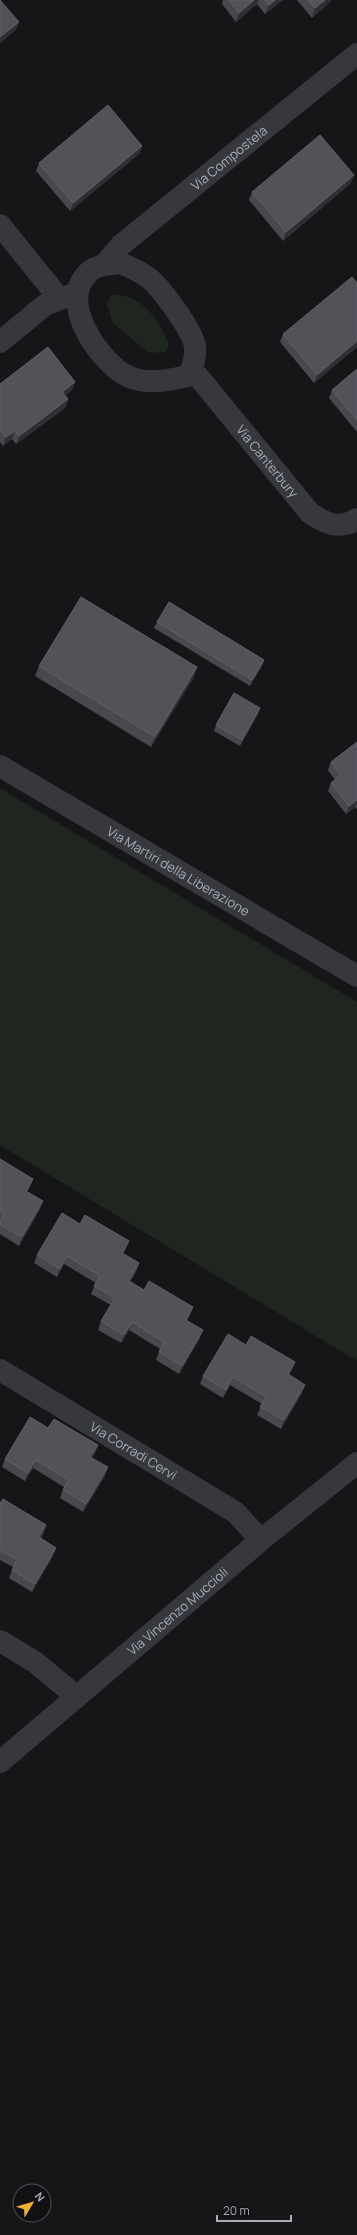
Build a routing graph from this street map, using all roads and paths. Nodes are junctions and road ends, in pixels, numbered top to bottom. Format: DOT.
graph roads {
  1 [pos="357,54"];
  2 [pos="0,225"];
  3 [pos="104,265"];
  4 [pos="69,296"];
  5 [pos="0,342"];
  6 [pos="192,369"];
  7 [pos="357,519"];
  8 [pos="0,766"];
  9 [pos="357,976"];
  10 [pos="0,1370"];
  11 [pos="357,1463"];
  12 [pos="261,1540"];
  13 [pos="0,1641"];
  14 [pos="77,1697"];
  15 [pos="0,1762"];
  1 -- 3 [label="street, Via Compostela"];
  2 -- 4 [label="street"];
  3 -- 4 [label="street"];
  3 -- 6 [label="street"];
  4 -- 5 [label="street"];
  4 -- 6 [label="street"];
  6 -- 7 [label="street, Via Canterbury"];
  8 -- 9 [label="street, Via Martiri della Liberazione"];
  10 -- 12 [label="street, Via Corradi Cervi"];
  11 -- 12 [label="street, Via Vincenzo Muccioli"];
  12 -- 14 [label="street, Via Vincenzo Muccioli"];
  13 -- 14 [label="street"];
  14 -- 15 [label="street, Via Vincenzo Muccioli"];
}
